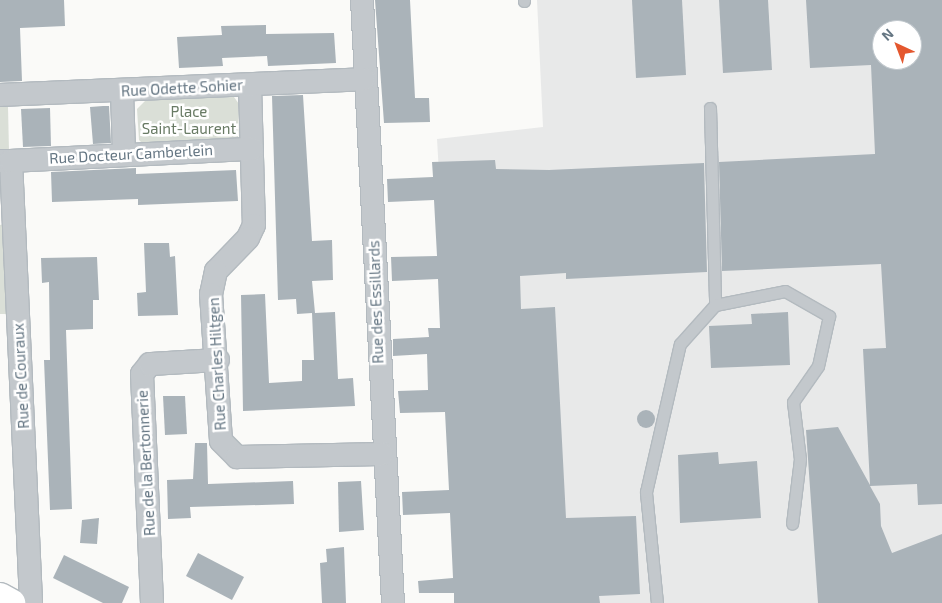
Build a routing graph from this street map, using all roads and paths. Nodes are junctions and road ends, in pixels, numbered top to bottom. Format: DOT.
graph roads {
  1 [pos="362,0"];
  2 [pos="364,79"];
  3 [pos="250,85"];
  4 [pos="122,92"];
  5 [pos="0,95"];
  6 [pos="710,108"];
  7 [pos="252,149"];
  8 [pos="124,152"];
  9 [pos="6,161"];
  10 [pos="715,305"];
  11 [pos="218,360"];
  12 [pos="382,454"];
  13 [pos="792,524"];
  14 [pos="0,597"];
  15 [pos="11,603"];
  16 [pos="32,603"];
  17 [pos="152,603"];
  18 [pos="393,603"];
  19 [pos="657,603"];
  1 -- 2 [label="street, Rue des Essillards"];
  2 -- 3 [label="street, Rue Odette Sohier"];
  2 -- 12 [label="street, Rue des Essillards"];
  3 -- 4 [label="street, Rue Odette Sohier"];
  3 -- 7 [label="street"];
  4 -- 5 [label="street, Rue Odette Sohier"];
  4 -- 8 [label="street"];
  6 -- 10 [label="lane"];
  7 -- 8 [label="street, Rue Docteur Camberlein"];
  7 -- 11 [label="street, Rue Charles Hiltgen"];
  8 -- 9 [label="street, Rue Docteur Camberlein"];
  9 -- 16 [label="street, Rue de Couraux"];
  10 -- 13 [label="lane"];
  10 -- 19 [label="lane"];
  11 -- 12 [label="street, Rue Charles Hiltgen"];
  11 -- 17 [label="street, Rue de la Bertonnerie"];
  12 -- 18 [label="street, Rue des Essillards"];
  14 -- 15 [label="street"];
}
